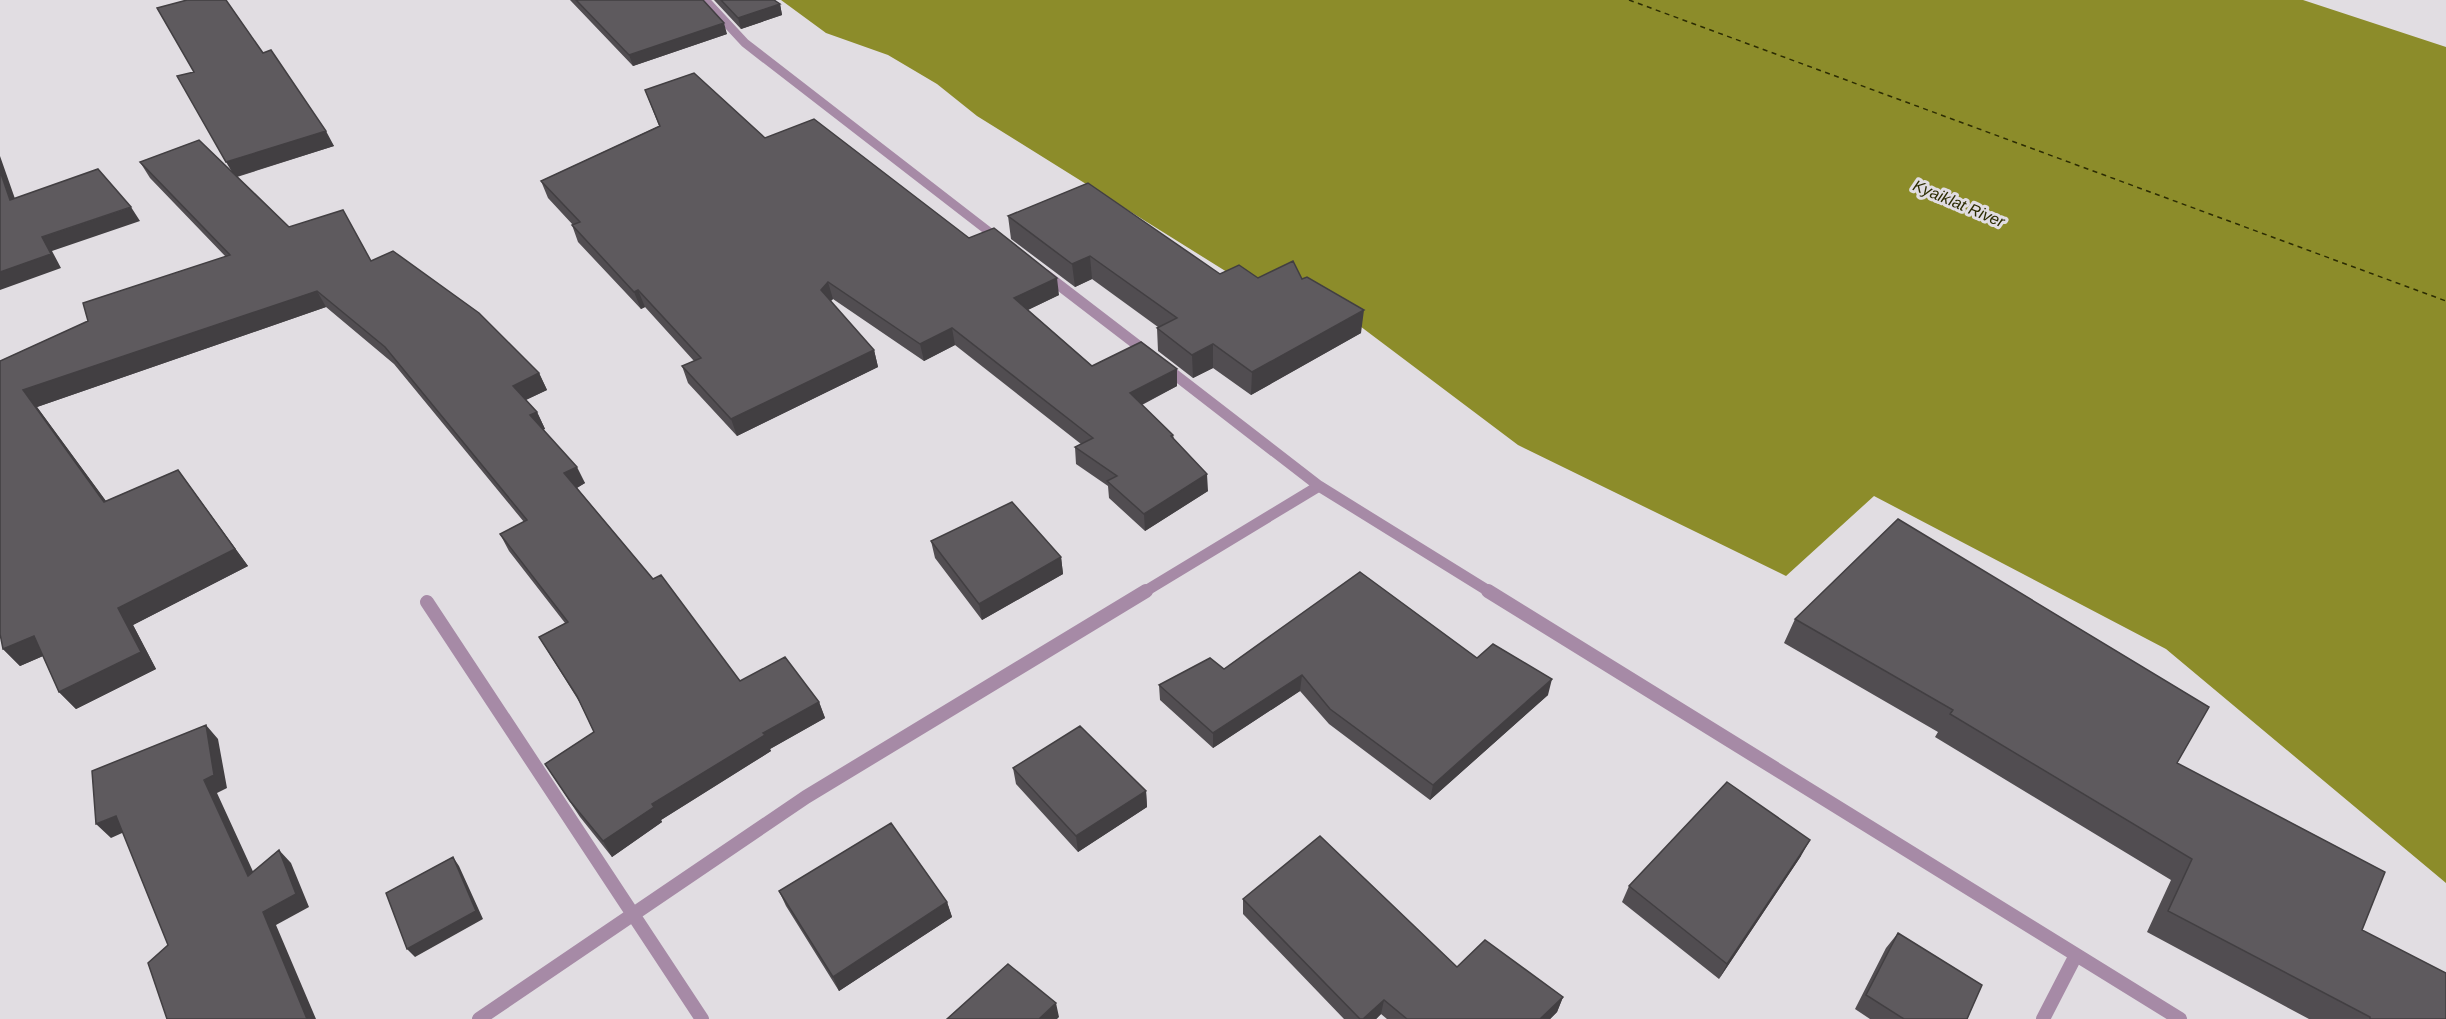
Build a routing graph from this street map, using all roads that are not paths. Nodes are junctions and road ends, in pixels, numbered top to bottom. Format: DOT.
graph roads {
  1 [pos="705,0"];
  2 [pos="1008,246"];
  3 [pos="1036,268"];
  4 [pos="1319,486"];
  5 [pos="427,602"];
  6 [pos="633,914"];
  7 [pos="2076,955"];
  8 [pos="479,1019"];
  9 [pos="702,1019"];
  10 [pos="2043,1019"];
  11 [pos="2180,1019"];
  1 -- 2 [label="street"];
  3 -- 4 [label="street"];
  4 -- 6 [label="street"];
  4 -- 7 [label="street"];
  5 -- 6 [label="street"];
  6 -- 8 [label="street"];
  6 -- 9 [label="street"];
  7 -- 10 [label="street"];
  7 -- 11 [label="street"];
}
